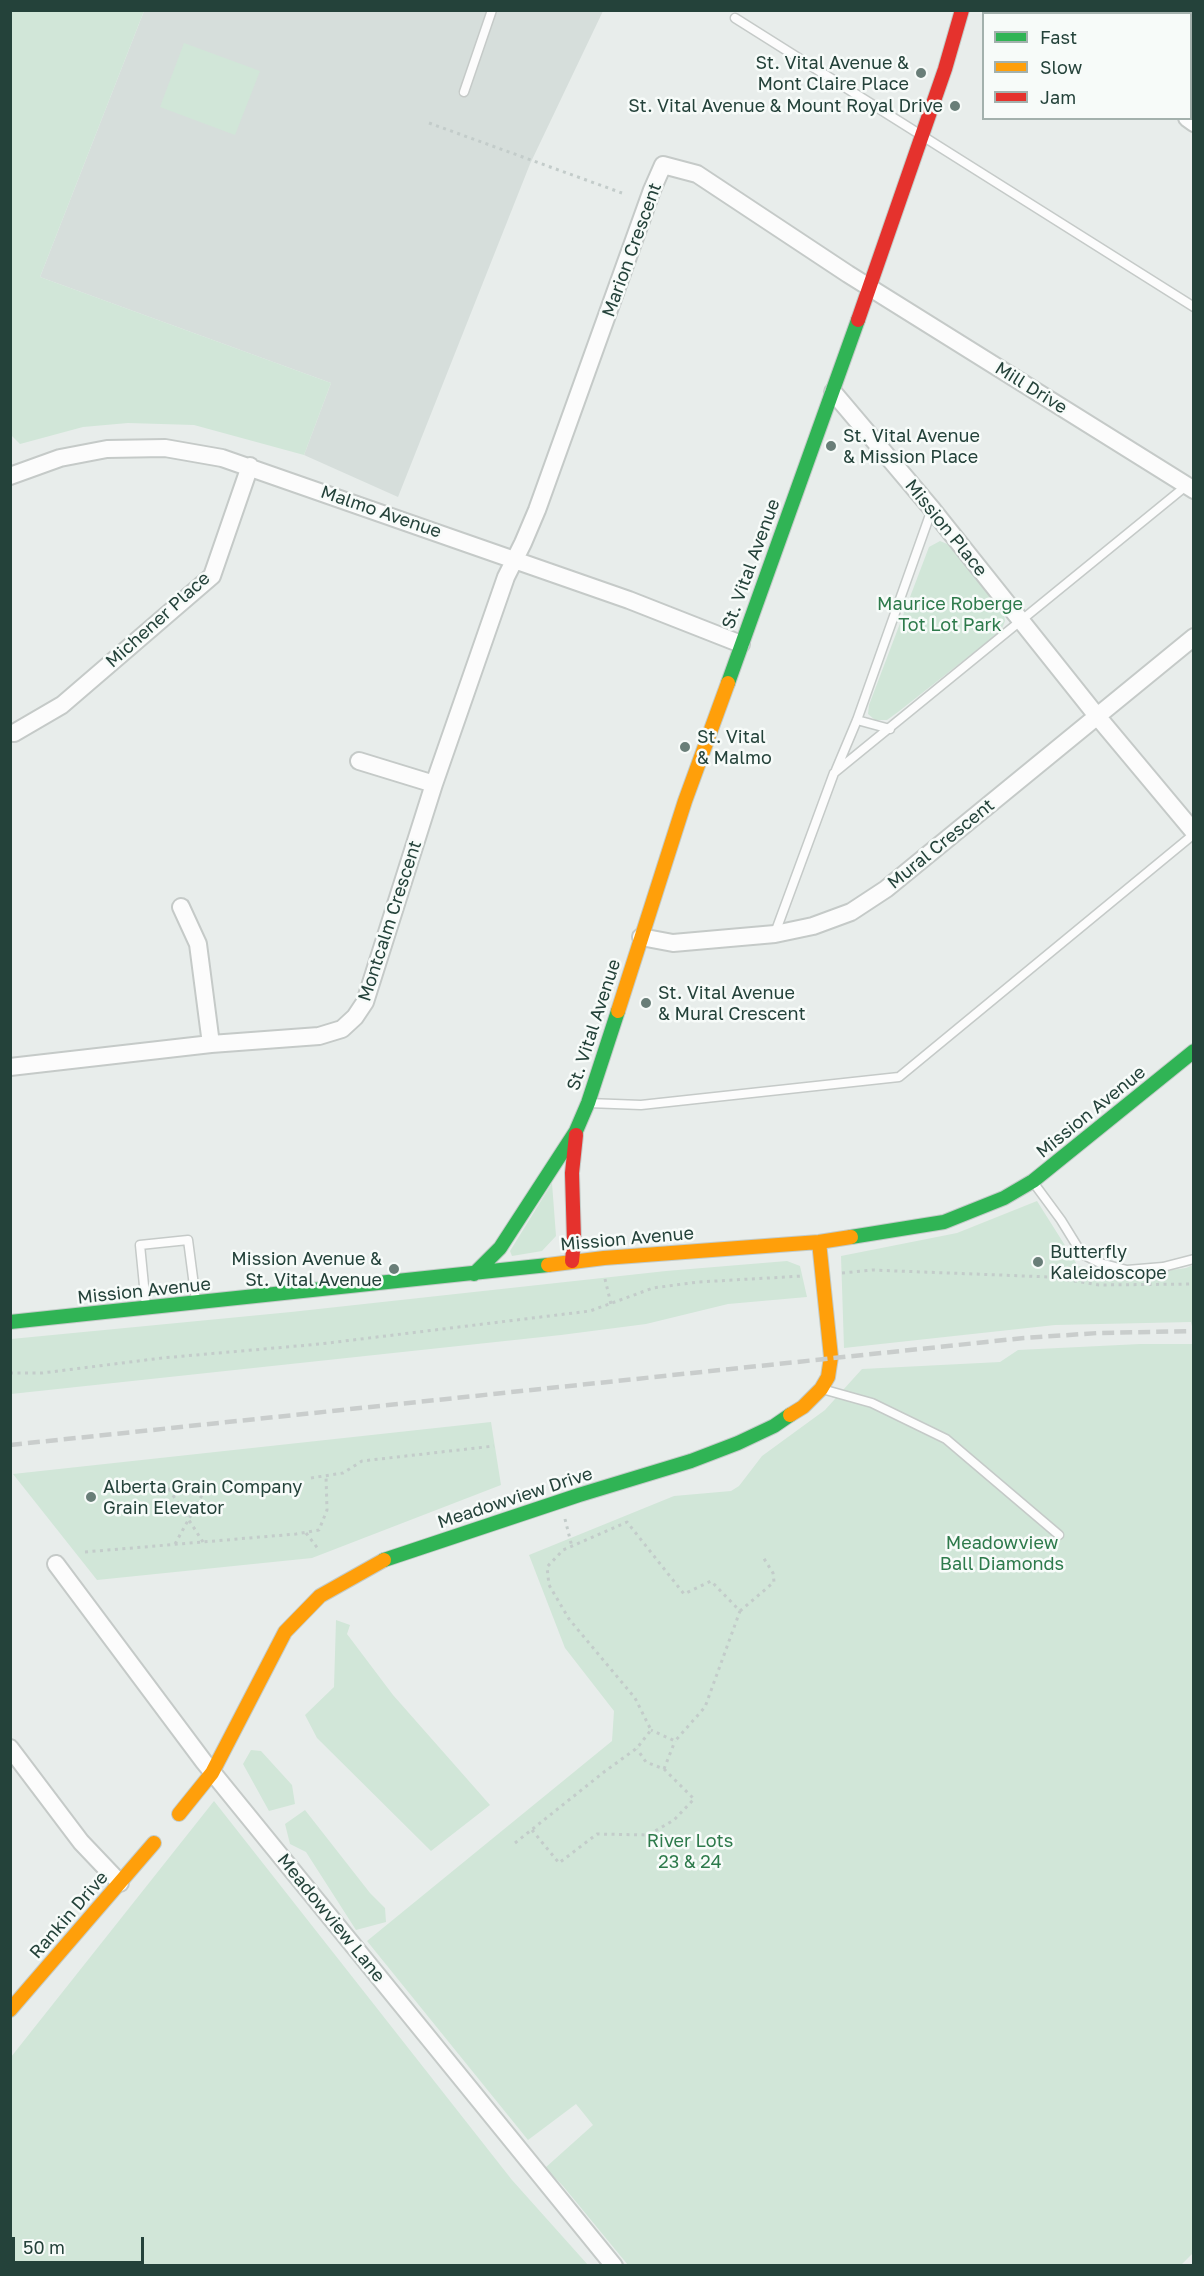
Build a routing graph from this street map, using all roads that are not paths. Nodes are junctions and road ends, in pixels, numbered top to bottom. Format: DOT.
graph roads {
  1 [pos="492,10"];
  2 [pos="962,10"];
  3 [pos="735,18"];
  4 [pos="464,92"];
  5 [pos="921,134"];
  6 [pos="869,286"];
  7 [pos="1194,307"];
  8 [pos="833,392"];
  9 [pos="250,466"];
  10 [pos="10,476"];
  11 [pos="1190,488"];
  12 [pos="932,509"];
  13 [pos="515,559"];
  14 [pos="1022,622"];
  15 [pos="1194,637"];
  16 [pos="741,644"];
  17 [pos="1097,716"];
  18 [pos="857,720"];
  19 [pos="890,729"];
  20 [pos="14,734"];
  21 [pos="359,761"];
  22 [pos="834,773"];
  23 [pos="434,784"];
  24 [pos="1191,826"];
  25 [pos="181,907"];
  26 [pos="775,934"];
  27 [pos="641,937"];
  28 [pos="211,1044"];
  29 [pos="1194,1052"];
  30 [pos="10,1067"];
  31 [pos="588,1103"];
  32 [pos="576,1131"];
  33 [pos="1033,1181"];
  34 [pos="819,1242"];
  35 [pos="1194,1259"];
  36 [pos="572,1261"];
  37 [pos="474,1274"];
  38 [pos="196,1304"];
  39 [pos="146,1309"];
  40 [pos="10,1322"];
  41 [pos="821,1389"];
  42 [pos="1059,1535"];
  43 [pos="56,1564"];
  44 [pos="10,1748"];
  45 [pos="212,1773"];
  46 [pos="179,1814"];
  47 [pos="154,1843"];
  48 [pos="120,1883"];
  49 [pos="10,2010"];
  50 [pos="614,2265"];
  1 -- 4 [label="lane"];
  2 -- 5 [label="street, St. Vital Avenue"];
  3 -- 5 [label="lane"];
  5 -- 6 [label="street, St. Vital Avenue"];
  5 -- 7 [label="lane"];
  6 -- 8 [label="street, St. Vital Avenue"];
  6 -- 11 [label="street, Mill Drive"];
  6 -- 13 [label="street, Marion Crescent"];
  8 -- 12 [label="street, Mission Place"];
  8 -- 16 [label="street, St. Vital Avenue"];
  9 -- 10 [label="street, Malmo Avenue"];
  9 -- 13 [label="street, Malmo Avenue"];
  9 -- 20 [label="street, Michener Place"];
  11 -- 14 [label="lane"];
  12 -- 14 [label="street, Mission Place"];
  12 -- 18 [label="lane"];
  13 -- 16 [label="street, Malmo Avenue"];
  13 -- 23 [label="street, Montcalm Crescent"];
  14 -- 17 [label="street, Mission Place"];
  14 -- 19 [label="lane"];
  15 -- 17 [label="street, Mural Crescent"];
  16 -- 27 [label="street, St. Vital Avenue"];
  17 -- 24 [label="street, Mission Place"];
  17 -- 26 [label="street, Mural Crescent"];
  18 -- 19 [label="lane"];
  18 -- 22 [label="lane"];
  19 -- 22 [label="lane"];
  21 -- 23 [label="street"];
  22 -- 26 [label="lane"];
  23 -- 28 [label="street, Montcalm Crescent"];
  24 -- 31 [label="lane"];
  25 -- 28 [label="street"];
  26 -- 27 [label="street, Mural Crescent"];
  27 -- 31 [label="street, St. Vital Avenue"];
  28 -- 30 [label="street, Montcalm Crescent"];
  29 -- 33 [label="street, Mission Avenue"];
  31 -- 32 [label="street, St. Vital Avenue"];
  32 -- 36 [label="street, St. Vital Avenue"];
  32 -- 37 [label="street, St. Vital Avenue"];
  33 -- 34 [label="street, Mission Avenue"];
  33 -- 35 [label="lane"];
  34 -- 36 [label="street, Mission Avenue"];
  34 -- 41 [label="street, Meadowview Drive"];
  36 -- 37 [label="street, Mission Avenue"];
  37 -- 38 [label="street, Mission Avenue"];
  38 -- 39 [label="street, Mission Avenue"];
  38 -- 39 [label="lane"];
  39 -- 40 [label="street, Mission Avenue"];
  41 -- 42 [label="lane"];
  41 -- 45 [label="street, Meadowview Drive"];
  43 -- 45 [label="street, Meadowview Lane"];
  44 -- 48 [label="street"];
  45 -- 46 [label="street, Meadowview Drive"];
  45 -- 50 [label="street, Meadowview Lane"];
  47 -- 48 [label="street, Rankin Drive"];
  48 -- 49 [label="street, Rankin Drive"];
}
